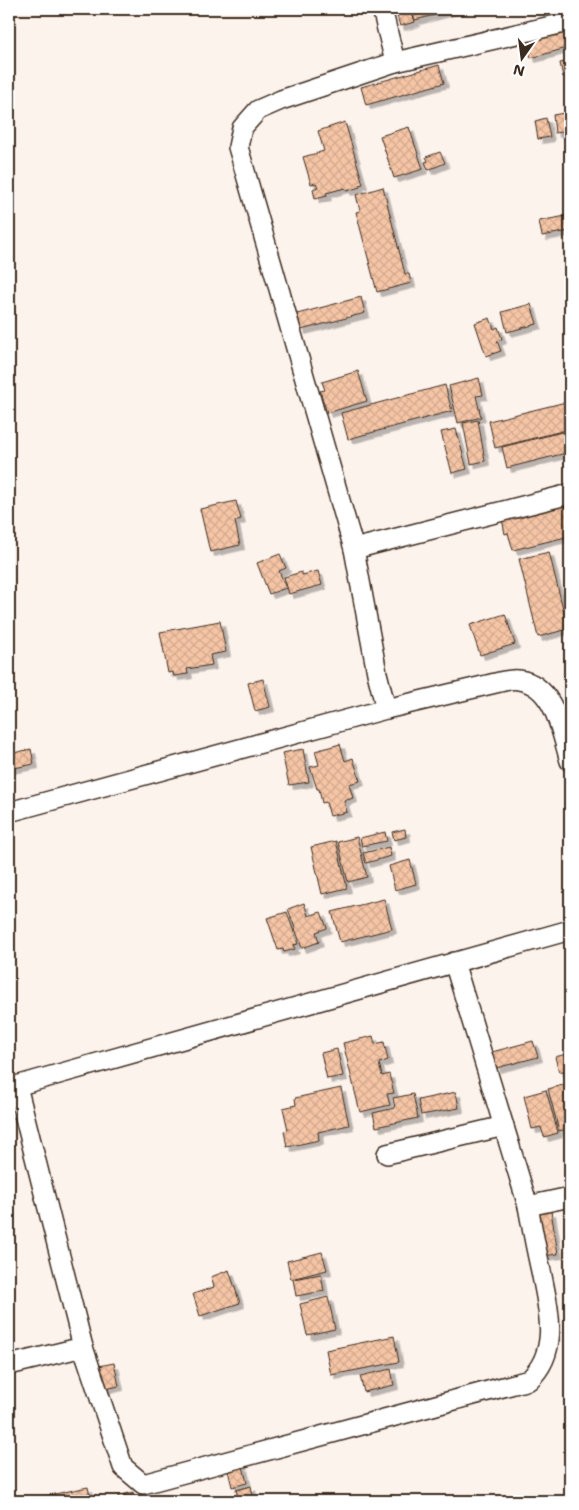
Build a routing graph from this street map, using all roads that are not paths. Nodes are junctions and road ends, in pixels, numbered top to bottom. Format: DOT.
graph roads {
  1 [pos="382,9"];
  2 [pos="560,24"];
  3 [pos="395,62"];
  4 [pos="570,494"];
  5 [pos="354,549"];
  6 [pos="386,709"];
  7 [pos="570,761"];
  8 [pos="9,812"];
  9 [pos="570,930"];
  10 [pos="454,962"];
  11 [pos="13,1087"];
  12 [pos="504,1126"];
  13 [pos="388,1154"];
  14 [pos="570,1197"];
  15 [pos="528,1206"];
  16 [pos="83,1347"];
  17 [pos="9,1365"];
  1 -- 3 [label="street"];
  2 -- 3 [label="street"];
  3 -- 5 [label="street"];
  4 -- 5 [label="street"];
  5 -- 6 [label="street"];
  6 -- 7 [label="street"];
  6 -- 8 [label="street"];
  9 -- 10 [label="street"];
  10 -- 11 [label="street"];
  10 -- 12 [label="street"];
  11 -- 16 [label="street"];
  12 -- 13 [label="street"];
  12 -- 15 [label="street"];
  14 -- 15 [label="street"];
  15 -- 16 [label="street"];
  16 -- 17 [label="street"];
}
